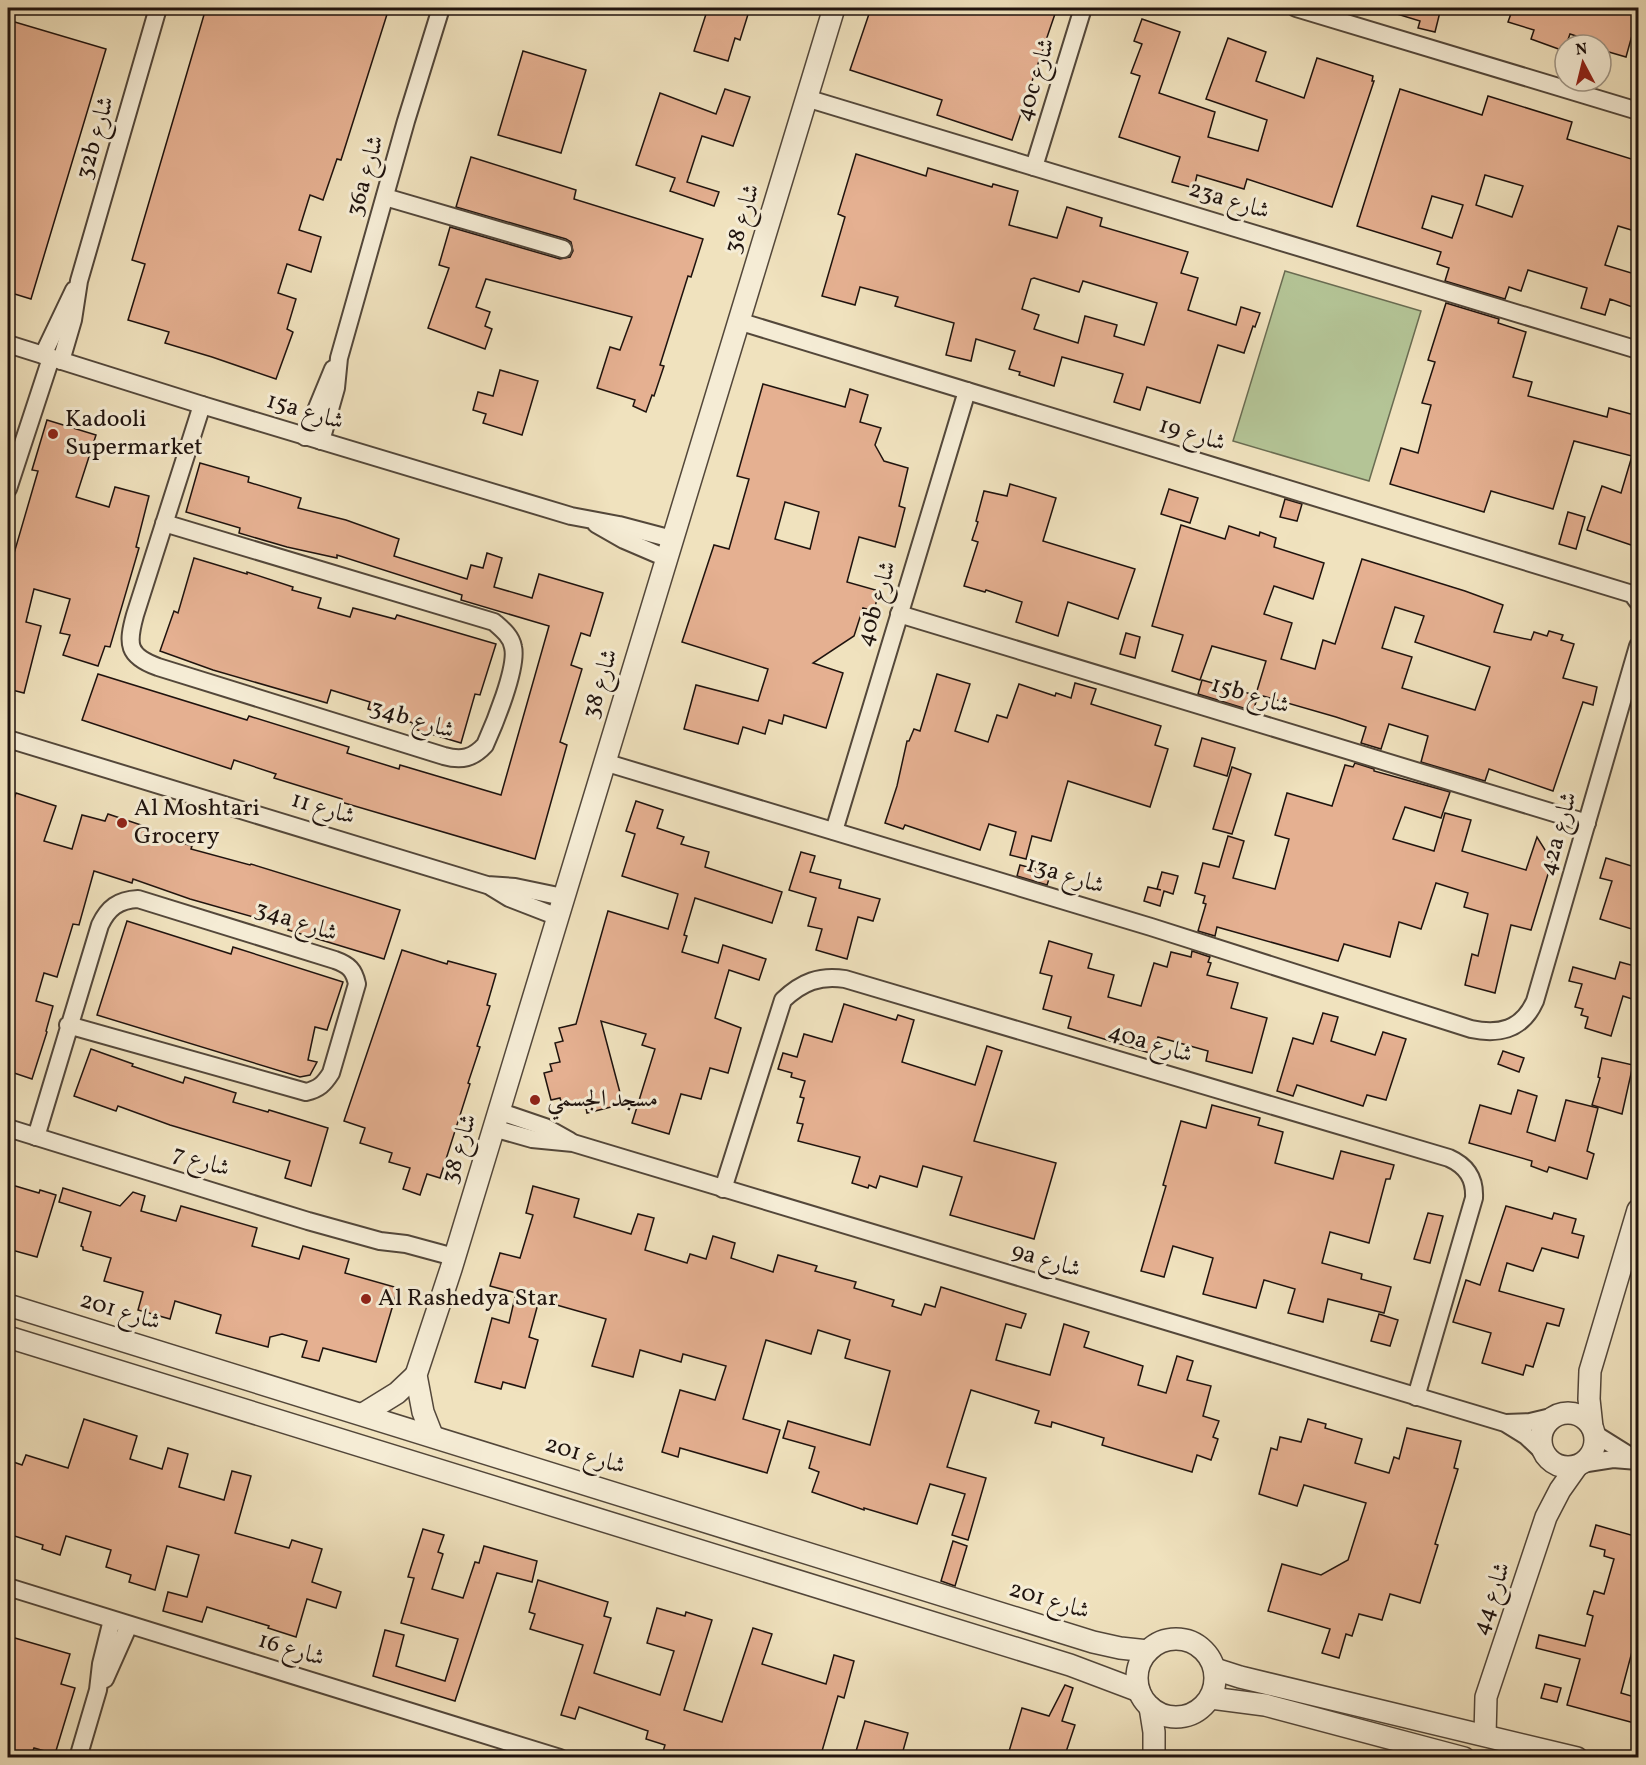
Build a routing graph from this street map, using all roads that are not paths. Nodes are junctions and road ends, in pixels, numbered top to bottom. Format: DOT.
graph roads {
  1 [pos="158,8"];
  2 [pos="441,8"];
  3 [pos="834,8"];
  4 [pos="1083,8"];
  5 [pos="1296,8"];
  6 [pos="806,98"];
  7 [pos="1638,111"];
  8 [pos="1034,167"];
  9 [pos="385,197"];
  10 [pos="563,249"];
  11 [pos="738,321"];
  12 [pos="8,344"];
  13 [pos="1638,350"];
  14 [pos="52,358"];
  15 [pos="966,391"];
  16 [pos="201,405"];
  17 [pos="313,439"];
  18 [pos="9,482"];
  19 [pos="164,523"];
  20 [pos="669,548"];
  21 [pos="1635,598"];
  22 [pos="899,614"];
  23 [pos="1638,646"];
  24 [pos="8,739"];
  25 [pos="604,762"];
  26 [pos="1587,824"];
  27 [pos="834,831"];
  28 [pos="561,907"];
  29 [pos="68,1025"];
  30 [pos="1512,1028"];
  31 [pos="496,1120"];
  32 [pos="8,1128"];
  33 [pos="36,1137"];
  34 [pos="723,1189"];
  35 [pos="1638,1210"];
  36 [pos="452,1263"];
  37 [pos="8,1305"];
  38 [pos="8,1337"];
  39 [pos="1590,1371"];
  40 [pos="416,1375"];
  41 [pos="1416,1396"];
  42 [pos="363,1414"];
  43 [pos="1559,1414"];
  44 [pos="1505,1424"];
  45 [pos="1594,1430"];
  46 [pos="432,1435"];
  47 [pos="1546,1455"];
  48 [pos="1638,1461"];
  49 [pos="1579,1465"];
  50 [pos="1546,1517"];
  51 [pos="8,1587"];
  52 [pos="112,1620"];
  53 [pos="129,1625"];
  54 [pos="1148,1651"];
  55 [pos="1215,1668"];
  56 [pos="98,1690"];
  57 [pos="1486,1697"];
  58 [pos="1211,1698"];
  59 [pos="1144,1699"];
  60 [pos="1180,1718"];
  61 [pos="1460,1729"];
  62 [pos="1485,1735"];
  63 [pos="78,1758"];
  64 [pos="560,1758"];
  65 [pos="1154,1758"];
  66 [pos="1464,1758"];
  67 [pos="1577,1758"];
  1 -- 14 [label="street, 32b شارع"];
  2 -- 9 [label="street, 36a شارع"];
  3 -- 6 [label="street, شارع 38"];
  4 -- 8 [label="street, 40c شارع"];
  5 -- 7 [label="street"];
  6 -- 8 [label="street, 23a شارع"];
  6 -- 11 [label="street, شارع 38"];
  8 -- 13 [label="street, 23a شارع"];
  9 -- 10 [label="street"];
  9 -- 17 [label="street, 36a شارع"];
  11 -- 15 [label="street, شارع 19"];
  11 -- 20 [label="street, شارع 38"];
  12 -- 14 [label="street, 15a شارع"];
  14 -- 16 [label="street, 15a شارع"];
  14 -- 18 [label="street, 32b شارع"];
  15 -- 21 [label="street, شارع 19"];
  15 -- 22 [label="street, 40b شارع"];
  16 -- 17 [label="street, 15a شارع"];
  16 -- 19 [label="street, 34b شارع"];
  17 -- 20 [label="street, 15a شارع"];
  19 -- 19 [label="street, 34b شارع"];
  20 -- 25 [label="street, شارع 38"];
  22 -- 26 [label="street, 15b شارع"];
  22 -- 27 [label="street, 40b شارع"];
  23 -- 26 [label="street, 42a شارع"];
  24 -- 28 [label="street, شارع 11"];
  25 -- 27 [label="street, 13a شارع"];
  25 -- 28 [label="street, شارع 38"];
  26 -- 30 [label="street, 42a شارع"];
  27 -- 30 [label="street, 13a شارع"];
  28 -- 31 [label="street, شارع 38"];
  29 -- 29 [label="street, 34a شارع"];
  29 -- 33 [label="street, 34a شارع"];
  31 -- 34 [label="street, 9a شارع"];
  31 -- 36 [label="street, شارع 38"];
  32 -- 33 [label="street, شارع 7"];
  33 -- 36 [label="street, شارع 7"];
  34 -- 41 [label="street, 9a شارع"];
  34 -- 41 [label="street, 40a شارع"];
  35 -- 39 [label="street"];
  36 -- 40 [label="street, شارع 38"];
  37 -- 42 [label="street, شارع 201"];
  38 -- 59 [label="street"];
  39 -- 43 [label="street"];
  39 -- 45 [label="street"];
  40 -- 42 [label="street, شارع 38"];
  40 -- 46 [label="street, شارع 38"];
  41 -- 44 [label="street, 9a شارع"];
  42 -- 46 [label="street, شارع 201"];
  43 -- 44 [label="street, 9a شارع"];
  43 -- 45 [label="street"];
  43 -- 47 [label="street"];
  44 -- 47 [label="street, 9a شارع"];
  45 -- 48 [label="street"];
  45 -- 49 [label="street"];
  46 -- 54 [label="street, شارع 201"];
  47 -- 49 [label="street"];
  47 -- 50 [label="street, شارع 44"];
  48 -- 49 [label="street"];
  49 -- 50 [label="street, شارع 44"];
  50 -- 57 [label="street, شارع 44"];
  51 -- 52 [label="street, شارع 16"];
  52 -- 53 [label="street, شارع 16"];
  52 -- 56 [label="street"];
  53 -- 56 [label="street"];
  53 -- 64 [label="street, شارع 16"];
  54 -- 55 [label="street"];
  54 -- 59 [label="street"];
  55 -- 58 [label="street"];
  55 -- 61 [label="street"];
  56 -- 63 [label="street"];
  57 -- 61 [label="street, شارع 44"];
  57 -- 62 [label="street, شارع 44"];
  58 -- 60 [label="street"];
  58 -- 66 [label="street"];
  59 -- 60 [label="street"];
  59 -- 65 [label="street"];
  60 -- 65 [label="street"];
  61 -- 62 [label="street"];
  62 -- 67 [label="street"];
}
